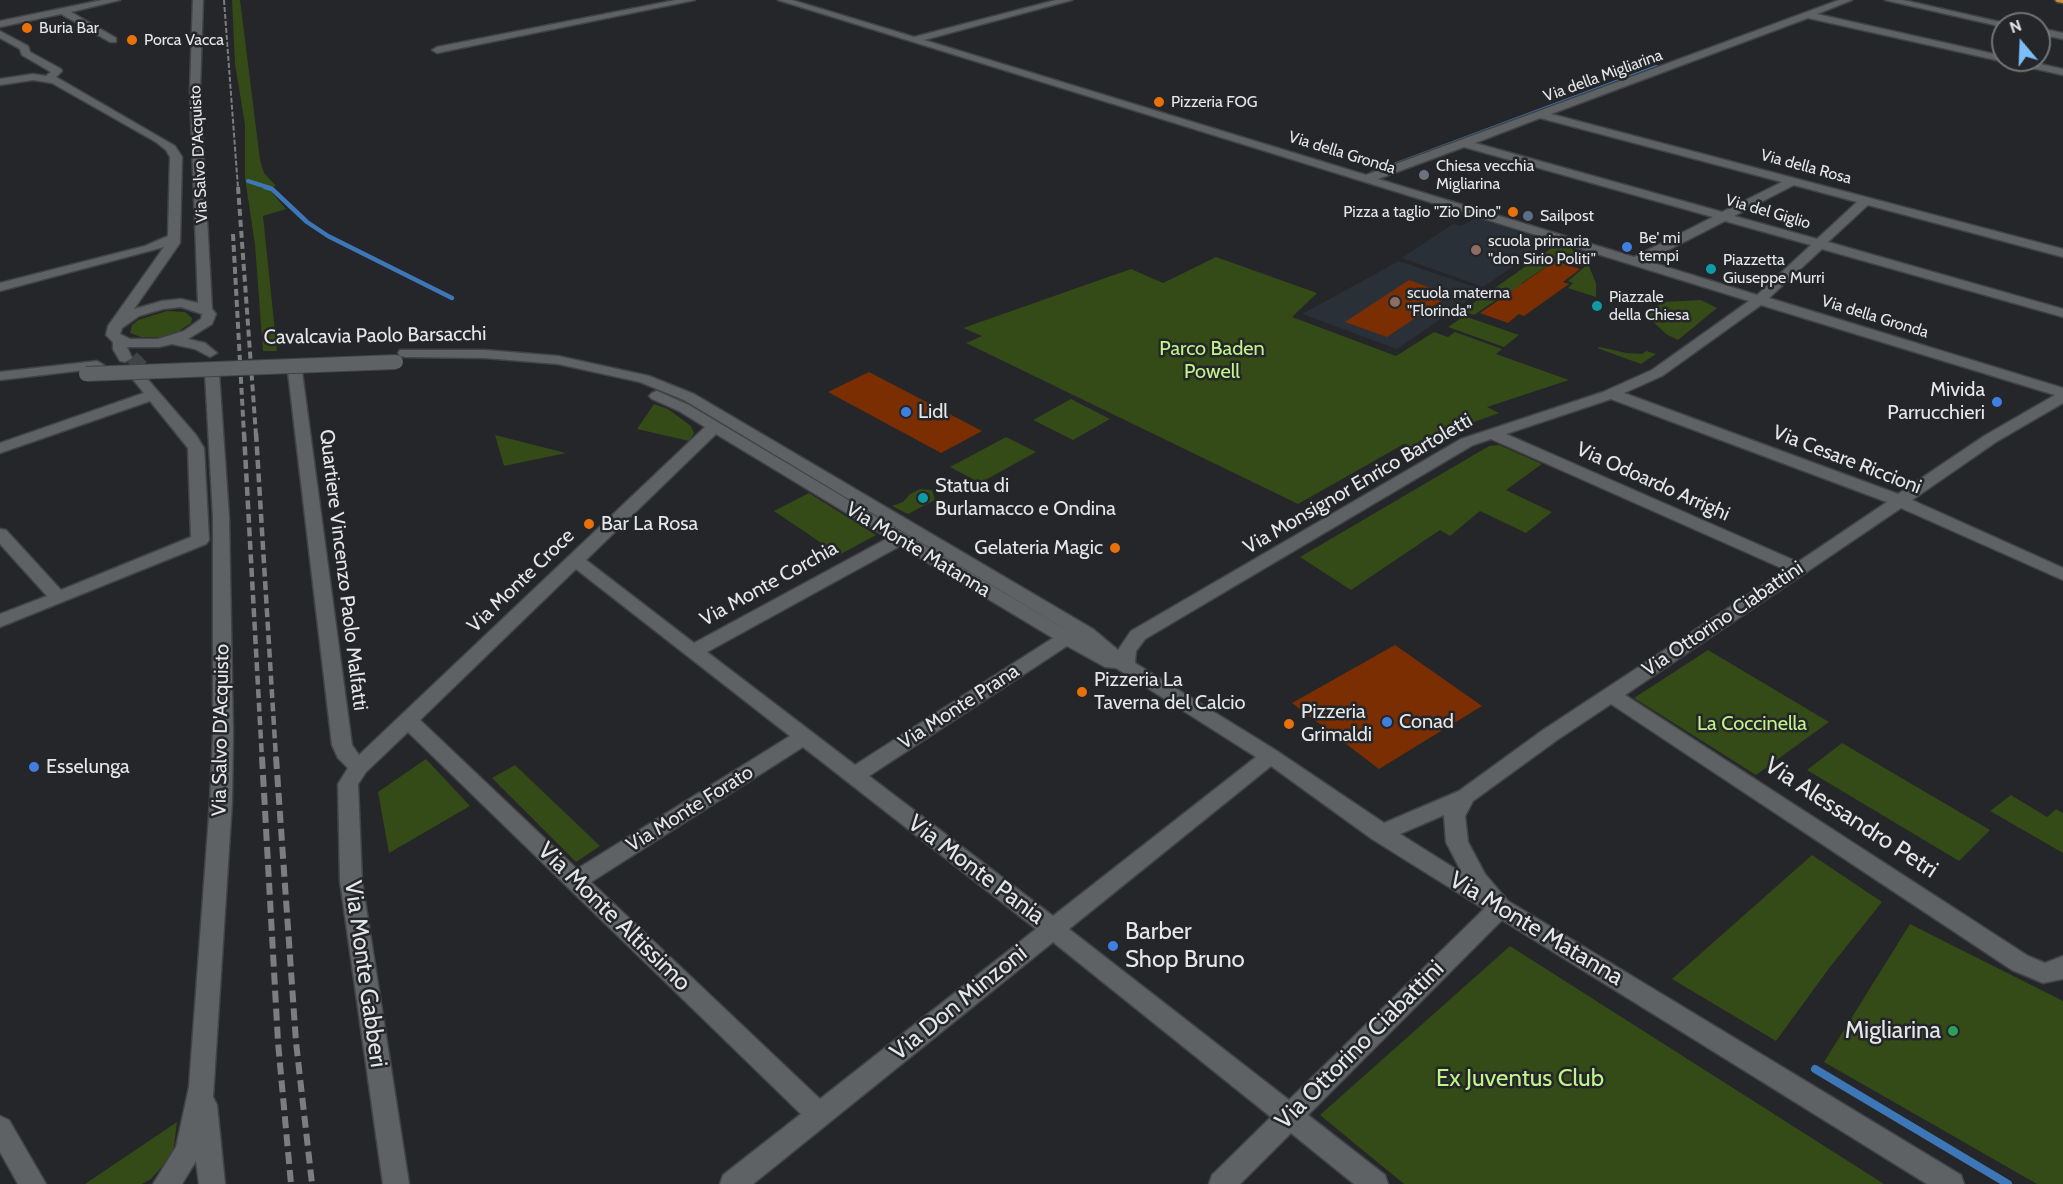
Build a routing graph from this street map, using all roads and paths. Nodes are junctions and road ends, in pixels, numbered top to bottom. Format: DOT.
graph roads {
  1 [pos="115,0"];
  2 [pos="198,0"];
  3 [pos="690,0"];
  4 [pos="783,0"];
  5 [pos="1067,0"];
  6 [pos="1847,0"];
  7 [pos="1890,0"];
  8 [pos="62,11"];
  9 [pos="1808,15"];
  10 [pos="1991,21"];
  11 [pos="3,23"];
  12 [pos="0,34"];
  13 [pos="113,40"];
  14 [pos="915,40"];
  15 [pos="437,50"];
  16 [pos="1991,56"];
  17 [pos="50,78"];
  18 [pos="0,82"];
  19 [pos="1540,115"];
  20 [pos="1464,143"];
  21 [pos="1370,178"];
  22 [pos="1793,181"];
  23 [pos="1867,200"];
  24 [pos="1724,217"];
  25 [pos="175,238"];
  26 [pos="1819,244"];
  27 [pos="2063,253"];
  28 [pos="129,255"];
  29 [pos="1637,261"];
  30 [pos="158,266"];
  31 [pos="205,280"];
  32 [pos="3,284"];
  33 [pos="142,291"];
  34 [pos="1760,299"];
  35 [pos="181,303"];
  36 [pos="162,305"];
  37 [pos="2063,313"];
  38 [pos="206,315"];
  39 [pos="116,326"];
  40 [pos="174,340"];
  41 [pos="120,341"];
  42 [pos="159,343"];
  43 [pos="142,357"];
  44 [pos="125,358"];
  45 [pos="400,358"];
  46 [pos="211,360"];
  47 [pos="92,370"];
  48 [pos="295,372"];
  49 [pos="0,376"];
  50 [pos="138,377"];
  51 [pos="0,384"];
  52 [pos="1612,394"];
  53 [pos="153,395"];
  54 [pos="2063,395"];
  55 [pos="738,426"];
  56 [pos="714,427"];
  57 [pos="1490,433"];
  58 [pos="0,448"];
  59 [pos="1900,501"];
  60 [pos="0,534"];
  61 [pos="900,539"];
  62 [pos="575,560"];
  63 [pos="1798,569"];
  64 [pos="2063,575"];
  65 [pos="58,597"];
  66 [pos="0,621"];
  67 [pos="1086,633"];
  68 [pos="1138,635"];
  69 [pos="1066,638"];
  70 [pos="692,652"];
  71 [pos="1125,666"];
  72 [pos="1611,695"];
  73 [pos="408,720"];
  74 [pos="804,737"];
  75 [pos="1270,756"];
  76 [pos="359,767"];
  77 [pos="853,776"];
  78 [pos="1466,796"];
  79 [pos="1380,833"];
  80 [pos="576,880"];
  81 [pos="1500,907"];
  82 [pos="1052,928"];
  83 [pos="2063,966"];
  84 [pos="202,1087"];
  85 [pos="819,1115"];
  86 [pos="1289,1116"];
  87 [pos="0,1128"];
  88 [pos="33,1184"];
  89 [pos="166,1184"];
  90 [pos="212,1184"];
  91 [pos="396,1184"];
  92 [pos="733,1184"];
  93 [pos="1222,1184"];
  94 [pos="1375,1184"];
  95 [pos="1952,1184"];
  1 -- 8 [label="street"];
  2 -- 31 [label="street, Via Salvo D'Acquisto"];
  3 -- 15 [label="street"];
  4 -- 14 [label="street, Via della Gronda"];
  5 -- 14 [label="street"];
  6 -- 9 [label="street, Via della Migliarina"];
  7 -- 10 [label="street"];
  8 -- 11 [label="street"];
  8 -- 13 [label="street"];
  9 -- 16 [label="street"];
  9 -- 19 [label="street, Via della Migliarina"];
  12 -- 17 [label="street"];
  14 -- 21 [label="street, Via della Gronda"];
  17 -- 18 [label="street"];
  17 -- 25 [label="street"];
  19 -- 20 [label="street, Via della Migliarina"];
  19 -- 22 [label="street, Via della Rosa"];
  20 -- 21 [label="street, Via della Migliarina"];
  20 -- 24 [label="street, Via del Giglio"];
  21 -- 29 [label="street, Via della Gronda"];
  22 -- 23 [label="street, Via della Rosa"];
  22 -- 24 [label="street"];
  23 -- 26 [label="street, Via Monsignor Enrico Bartoletti"];
  23 -- 27 [label="street, Via della Rosa"];
  24 -- 26 [label="street, Via del Giglio"];
  24 -- 29 [label="street"];
  25 -- 28 [label="street"];
  25 -- 30 [label="street"];
  26 -- 34 [label="street, Via Monsignor Enrico Bartoletti"];
  26 -- 37 [label="street, Via del Giglio"];
  28 -- 30 [label="street"];
  28 -- 32 [label="street"];
  29 -- 34 [label="street, Via della Gronda"];
  30 -- 33 [label="street"];
  31 -- 35 [label="street"];
  31 -- 38 [label="street, Via Salvo D'Acquisto"];
  33 -- 36 [label="street"];
  33 -- 39 [label="street"];
  34 -- 52 [label="street, Via Monsignor Enrico Bartoletti"];
  34 -- 54 [label="street, Via della Gronda"];
  35 -- 36 [label="street"];
  35 -- 38 [label="street"];
  36 -- 39 [label="street"];
  38 -- 40 [label="street"];
  38 -- 46 [label="street, Via Salvo D'Acquisto"];
  39 -- 41 [label="street"];
  40 -- 42 [label="street"];
  40 -- 46 [label="street"];
  41 -- 42 [label="street"];
  41 -- 44 [label="street"];
  42 -- 43 [label="street"];
  45 -- 47 [label="street, Cavalcavia Paolo Barsacchi, bridge"];
  45 -- 55 [label="street, Cavalcavia Paolo Barsacchi"];
  45 -- 56 [label="street, Cavalcavia Paolo Barsacchi"];
  46 -- 84 [label="street, Via Salvo D'Acquisto"];
  47 -- 49 [label="street, Cavalcavia Paolo Barsacchi"];
  47 -- 51 [label="street, Cavalcavia Paolo Barsacchi"];
  48 -- 76 [label="street, Quartiere Vincenzo Paolo Malfatti"];
  50 -- 53 [label="street"];
  52 -- 57 [label="street, Via Monsignor Enrico Bartoletti"];
  52 -- 59 [label="street, Via Cesare Riccioni"];
  53 -- 58 [label="street"];
  53 -- 65 [label="street"];
  54 -- 59 [label="street, Via Ottorino Ciabattini"];
  55 -- 67 [label="street, Via Monte Matanna"];
  56 -- 61 [label="street, Via Monte Matanna"];
  56 -- 62 [label="street, Via Monte Croce"];
  57 -- 63 [label="street, Via Odoardo Arrighi"];
  57 -- 68 [label="street, Via Monsignor Enrico Bartoletti"];
  59 -- 63 [label="street, Via Ottorino Ciabattini"];
  59 -- 64 [label="street, Via Cesare Riccioni"];
  60 -- 65 [label="street"];
  61 -- 69 [label="street, Via Monte Matanna"];
  61 -- 70 [label="street, Via Monte Corchia"];
  62 -- 70 [label="street, Via Monte Pania"];
  62 -- 73 [label="street, Via Monte Croce"];
  63 -- 72 [label="street, Via Ottorino Ciabattini"];
  65 -- 66 [label="street"];
  67 -- 68 [label="street"];
  67 -- 71 [label="street, Via Monte Matanna"];
  68 -- 71 [label="street"];
  69 -- 71 [label="street, Via Monte Matanna"];
  69 -- 77 [label="street, Via Monte Prana"];
  70 -- 74 [label="street, Via Monte Pania"];
  71 -- 75 [label="street, Via Monte Matanna"];
  72 -- 78 [label="street, Via Ottorino Ciabattini"];
  72 -- 83 [label="street, Via Alessandro Petri"];
  73 -- 76 [label="street, Via Monte Croce"];
  73 -- 80 [label="street, Via Monte Altissimo"];
  74 -- 77 [label="street, Via Monte Pania"];
  74 -- 80 [label="street, Via Monte Forato"];
  75 -- 79 [label="street, Via Monte Matanna"];
  75 -- 82 [label="street, Via Don Minzoni"];
  76 -- 91 [label="street, Via Monte Gabberi"];
  77 -- 82 [label="street, Via Monte Pania"];
  78 -- 79 [label="street, Via Ottorino Ciabattini"];
  78 -- 81 [label="street"];
  79 -- 81 [label="street, Via Monte Matanna"];
  80 -- 85 [label="street, Via Monte Altissimo"];
  81 -- 86 [label="street, Via Ottorino Ciabattini"];
  81 -- 95 [label="street, Via Monte Matanna"];
  82 -- 85 [label="street, Via Don Minzoni"];
  82 -- 86 [label="street, Via Monte Pania"];
  84 -- 89 [label="street, Via Salvo D'Acquisto"];
  84 -- 90 [label="street, Via Salvo D'Acquisto"];
  85 -- 92 [label="street, Via Don Minzoni"];
  86 -- 93 [label="street, Via Ottorino Ciabattini"];
  86 -- 94 [label="street, Via Monte Pania"];
  87 -- 88 [label="street"];
}
